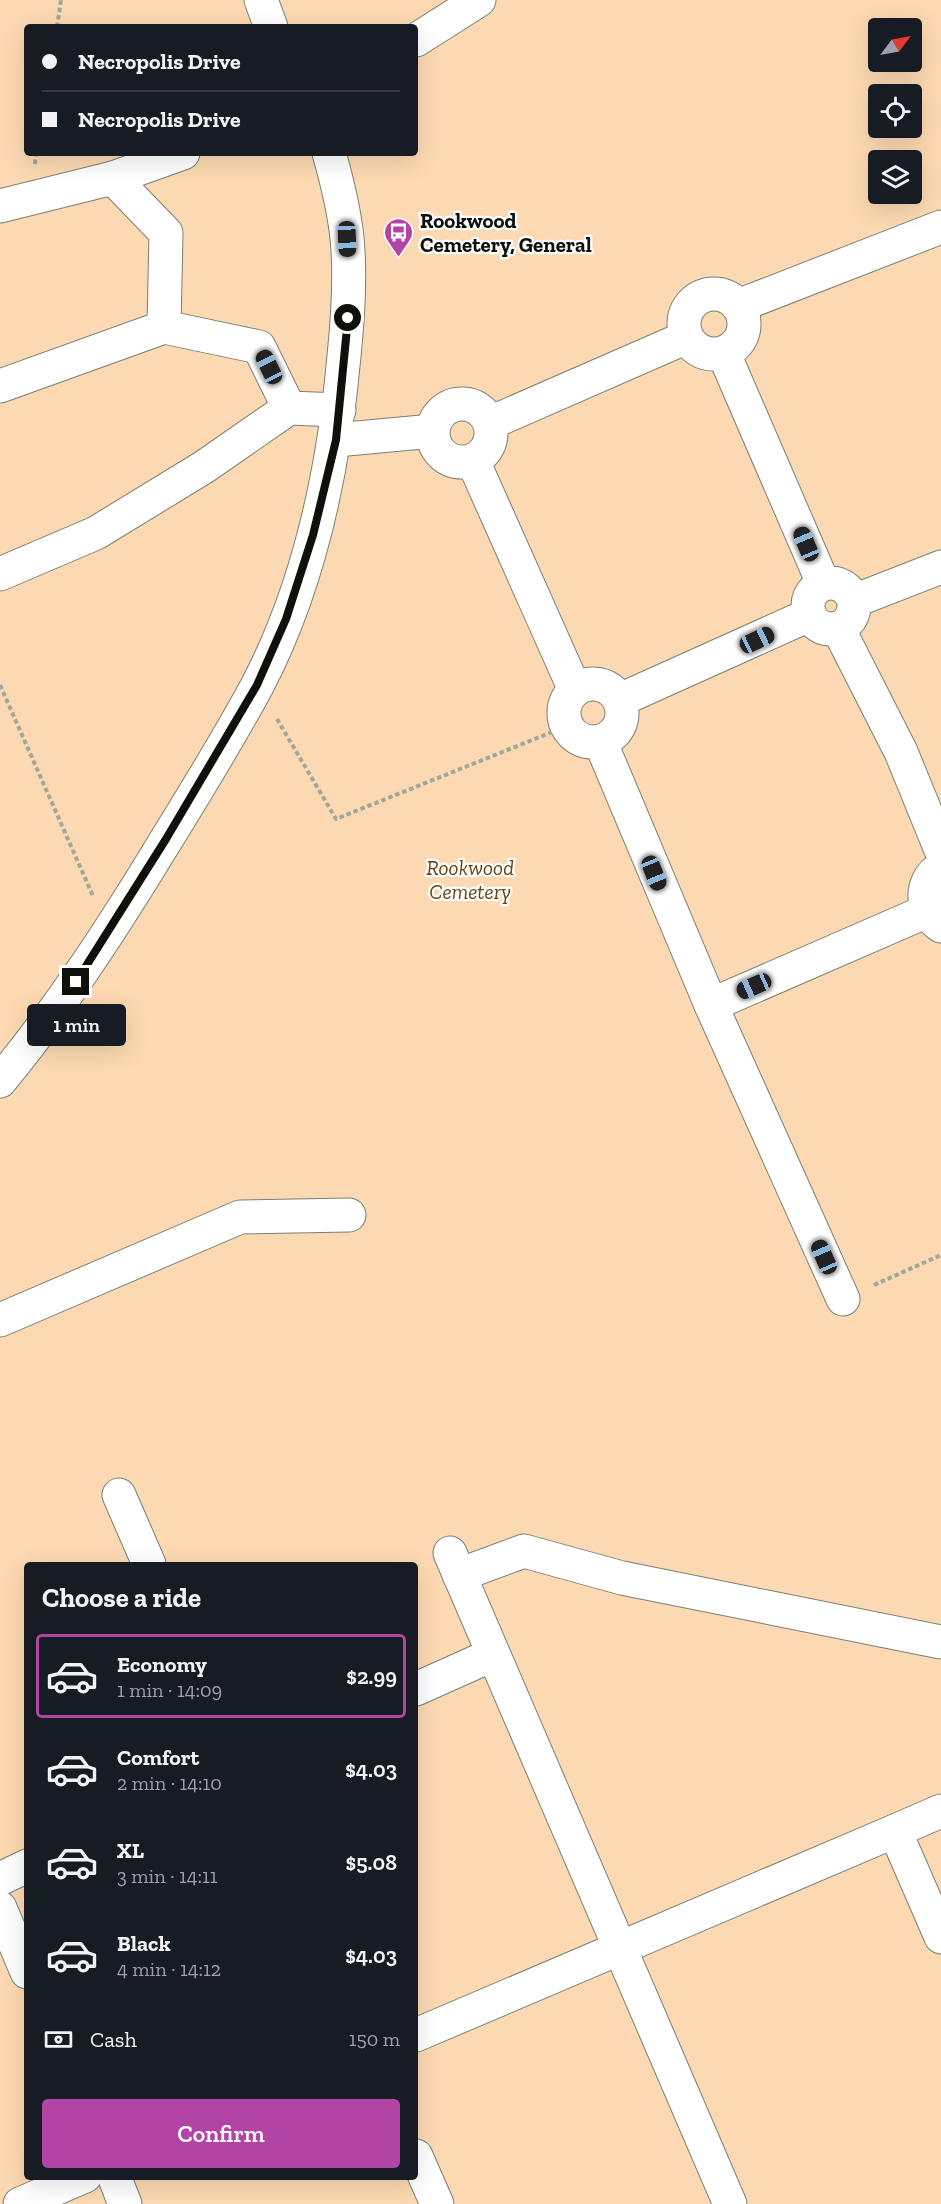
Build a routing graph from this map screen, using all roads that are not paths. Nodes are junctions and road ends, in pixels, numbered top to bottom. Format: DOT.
graph roads {
  1 [pos="261,0"];
  2 [pos="479,0"];
  3 [pos="270,24"];
  4 [pos="418,39"];
  5 [pos="175,156"];
  6 [pos="330,156"];
  7 [pos="113,178"];
  8 [pos="0,206"];
  9 [pos="941,209"];
  10 [pos="941,226"];
  11 [pos="738,306"];
  12 [pos="164,327"];
  13 [pos="687,338"];
  14 [pos="724,354"];
  15 [pos="0,386"];
  16 [pos="289,408"];
  17 [pos="489,423"];
  18 [pos="338,425"];
  19 [pos="433,431"];
  20 [pos="473,461"];
  21 [pos="941,567"];
  22 [pos="0,574"];
  23 [pos="834,614"];
  24 [pos="575,690"];
  25 [pos="620,700"];
  26 [pos="600,741"];
  27 [pos="941,850"];
  28 [pos="941,868"];
  29 [pos="934,918"];
  30 [pos="711,1005"];
  31 [pos="0,1081"];
  32 [pos="349,1215"];
  33 [pos="843,1299"];
  34 [pos="0,1320"];
  35 [pos="119,1495"];
  36 [pos="148,1562"];
  37 [pos="941,1642"];
  38 [pos="492,1655"];
  39 [pos="418,1688"];
  40 [pos="941,1811"];
  41 [pos="894,1831"];
  42 [pos="24,1867"];
  43 [pos="0,1878"];
  44 [pos="0,1908"];
  45 [pos="941,1937"];
  46 [pos="618,1949"];
  47 [pos="24,1965"];
  48 [pos="418,2034"];
  49 [pos="418,2161"];
  50 [pos="76,2180"];
  51 [pos="116,2180"];
  52 [pos="20,2204"];
  53 [pos="125,2204"];
  54 [pos="437,2204"];
  55 [pos="730,2204"];
  1 -- 3 [label="street"];
  2 -- 4 [label="street"];
  5 -- 7 [label="street"];
  6 -- 18 [label="street"];
  7 -- 8 [label="street"];
  7 -- 12 [label="street"];
  9 -- 10 [label="street"];
  10 -- 11 [label="street"];
  11 -- 13 [label="street"];
  11 -- 14 [label="street"];
  12 -- 15 [label="street"];
  12 -- 16 [label="street"];
  13 -- 14 [label="street"];
  13 -- 17 [label="street"];
  14 -- 23 [label="street"];
  16 -- 18 [label="street"];
  16 -- 22 [label="street"];
  17 -- 19 [label="street"];
  17 -- 20 [label="street"];
  18 -- 19 [label="street"];
  18 -- 31 [label="street"];
  19 -- 20 [label="street"];
  20 -- 24 [label="street"];
  21 -- 23 [label="street"];
  23 -- 25 [label="street"];
  23 -- 27 [label="street"];
  24 -- 25 [label="street"];
  24 -- 26 [label="street"];
  25 -- 26 [label="street"];
  26 -- 30 [label="street"];
  28 -- 29 [label="street"];
  29 -- 30 [label="street"];
  30 -- 33 [label="street"];
  32 -- 34 [label="street"];
  35 -- 36 [label="street"];
  37 -- 38 [label="street"];
  38 -- 39 [label="street"];
  38 -- 46 [label="street"];
  40 -- 41 [label="street"];
  41 -- 45 [label="street"];
  41 -- 46 [label="street"];
  42 -- 43 [label="street"];
  44 -- 47 [label="street"];
  46 -- 48 [label="street"];
  46 -- 55 [label="street"];
  49 -- 54 [label="street"];
  50 -- 52 [label="street"];
  51 -- 53 [label="street"];
}
